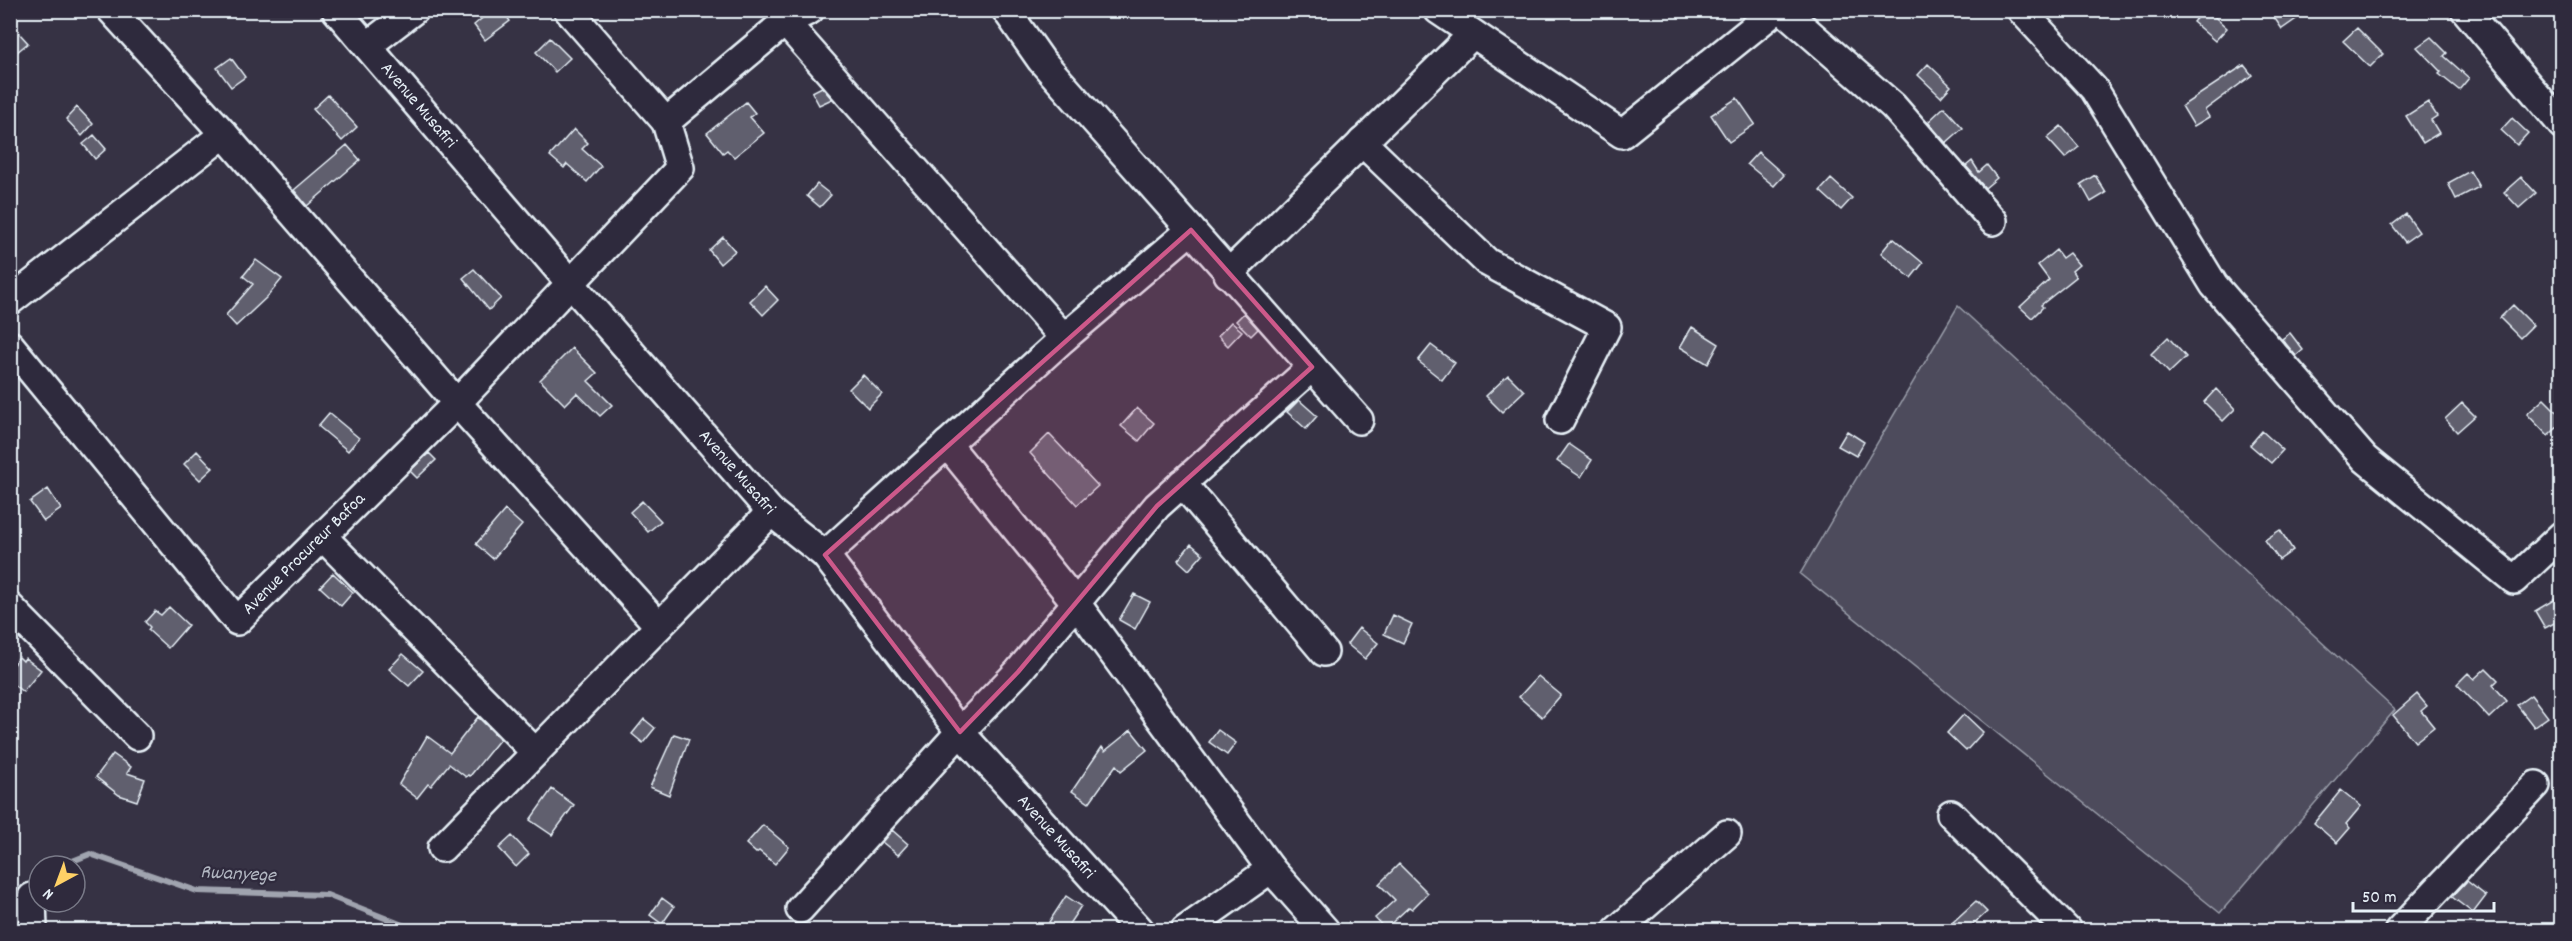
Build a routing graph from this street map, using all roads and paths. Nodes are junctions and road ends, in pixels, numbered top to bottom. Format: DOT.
graph roads {
  1 [pos="111,10"];
  2 [pos="336,10"];
  3 [pos="414,10"];
  4 [pos="568,10"];
  5 [pos="810,10"];
  6 [pos="1006,10"];
  7 [pos="1438,10"];
  8 [pos="1776,10"];
  9 [pos="1783,10"];
  10 [pos="2021,10"];
  11 [pos="2465,10"];
  12 [pos="785,22"];
  13 [pos="1473,34"];
  14 [pos="367,46"];
  15 [pos="666,122"];
  16 [pos="2562,125"];
  17 [pos="224,134"];
  18 [pos="1362,142"];
  19 [pos="1993,221"];
  20 [pos="1191,230"];
  21 [pos="1228,273"];
  22 [pos="571,284"];
  23 [pos="10,301"];
  24 [pos="1064,338"];
  25 [pos="10,345"];
  26 [pos="1312,367"];
  27 [pos="457,403"];
  28 [pos="1359,420"];
  29 [pos="1560,420"];
  30 [pos="947,444"];
  31 [pos="1182,483"];
  32 [pos="771,512"];
  33 [pos="2562,536"];
  34 [pos="323,537"];
  35 [pos="825,555"];
  36 [pos="1076,603"];
  37 [pos="10,606"];
  38 [pos="659,626"];
  39 [pos="1324,652"];
  40 [pos="960,732"];
  41 [pos="137,736"];
  42 [pos="535,752"];
  43 [pos="2536,785"];
  44 [pos="1951,814"];
  45 [pos="1727,834"];
  46 [pos="442,848"];
  47 [pos="1271,869"];
  48 [pos="800,909"];
  49 [pos="33,914"];
  50 [pos="33,930"];
  51 [pos="1140,930"];
  52 [pos="1185,930"];
  53 [pos="1325,930"];
  54 [pos="1617,930"];
  55 [pos="2067,930"];
  56 [pos="2399,930"];
  1 -- 17 [label="street"];
  2 -- 14 [label="street, Avenue Musafiri"];
  3 -- 14 [label="street"];
  4 -- 15 [label="street"];
  5 -- 12 [label="street"];
  6 -- 20 [label="street"];
  7 -- 13 [label="street"];
  8 -- 13 [label="street"];
  9 -- 19 [label="street"];
  10 -- 33 [label="street"];
  11 -- 16 [label="street"];
  12 -- 15 [label="street"];
  12 -- 24 [label="street"];
  13 -- 18 [label="street"];
  14 -- 22 [label="street, Avenue Musafiri"];
  15 -- 22 [label="street, Avenue Procureur Bafoa"];
  17 -- 23 [label="street"];
  17 -- 27 [label="street"];
  18 -- 21 [label="street"];
  18 -- 29 [label="street"];
  20 -- 21 [label="street"];
  20 -- 24 [label="street"];
  21 -- 26 [label="street"];
  22 -- 27 [label="street, Avenue Procureur Bafoa"];
  22 -- 32 [label="street, Avenue Musafiri"];
  24 -- 30 [label="street"];
  25 -- 34 [label="street, Avenue Procureur Bafoa"];
  26 -- 28 [label="street"];
  26 -- 31 [label="street"];
  27 -- 34 [label="street, Avenue Procureur Bafoa"];
  27 -- 38 [label="street"];
  30 -- 35 [label="street"];
  30 -- 36 [label="street"];
  31 -- 36 [label="street"];
  31 -- 39 [label="street"];
  32 -- 35 [label="street, Avenue Musafiri"];
  32 -- 38 [label="street"];
  34 -- 42 [label="street"];
  35 -- 40 [label="street, Avenue Musafiri"];
  36 -- 40 [label="street"];
  36 -- 47 [label="street"];
  37 -- 41 [label="street"];
  38 -- 42 [label="street"];
  40 -- 48 [label="street"];
  40 -- 51 [label="street, Avenue Musafiri"];
  42 -- 46 [label="street"];
  43 -- 56 [label="street"];
  44 -- 55 [label="street"];
  45 -- 54 [label="street"];
  47 -- 52 [label="street"];
  47 -- 53 [label="street"];
  49 -- 50 [label="street"];
}
